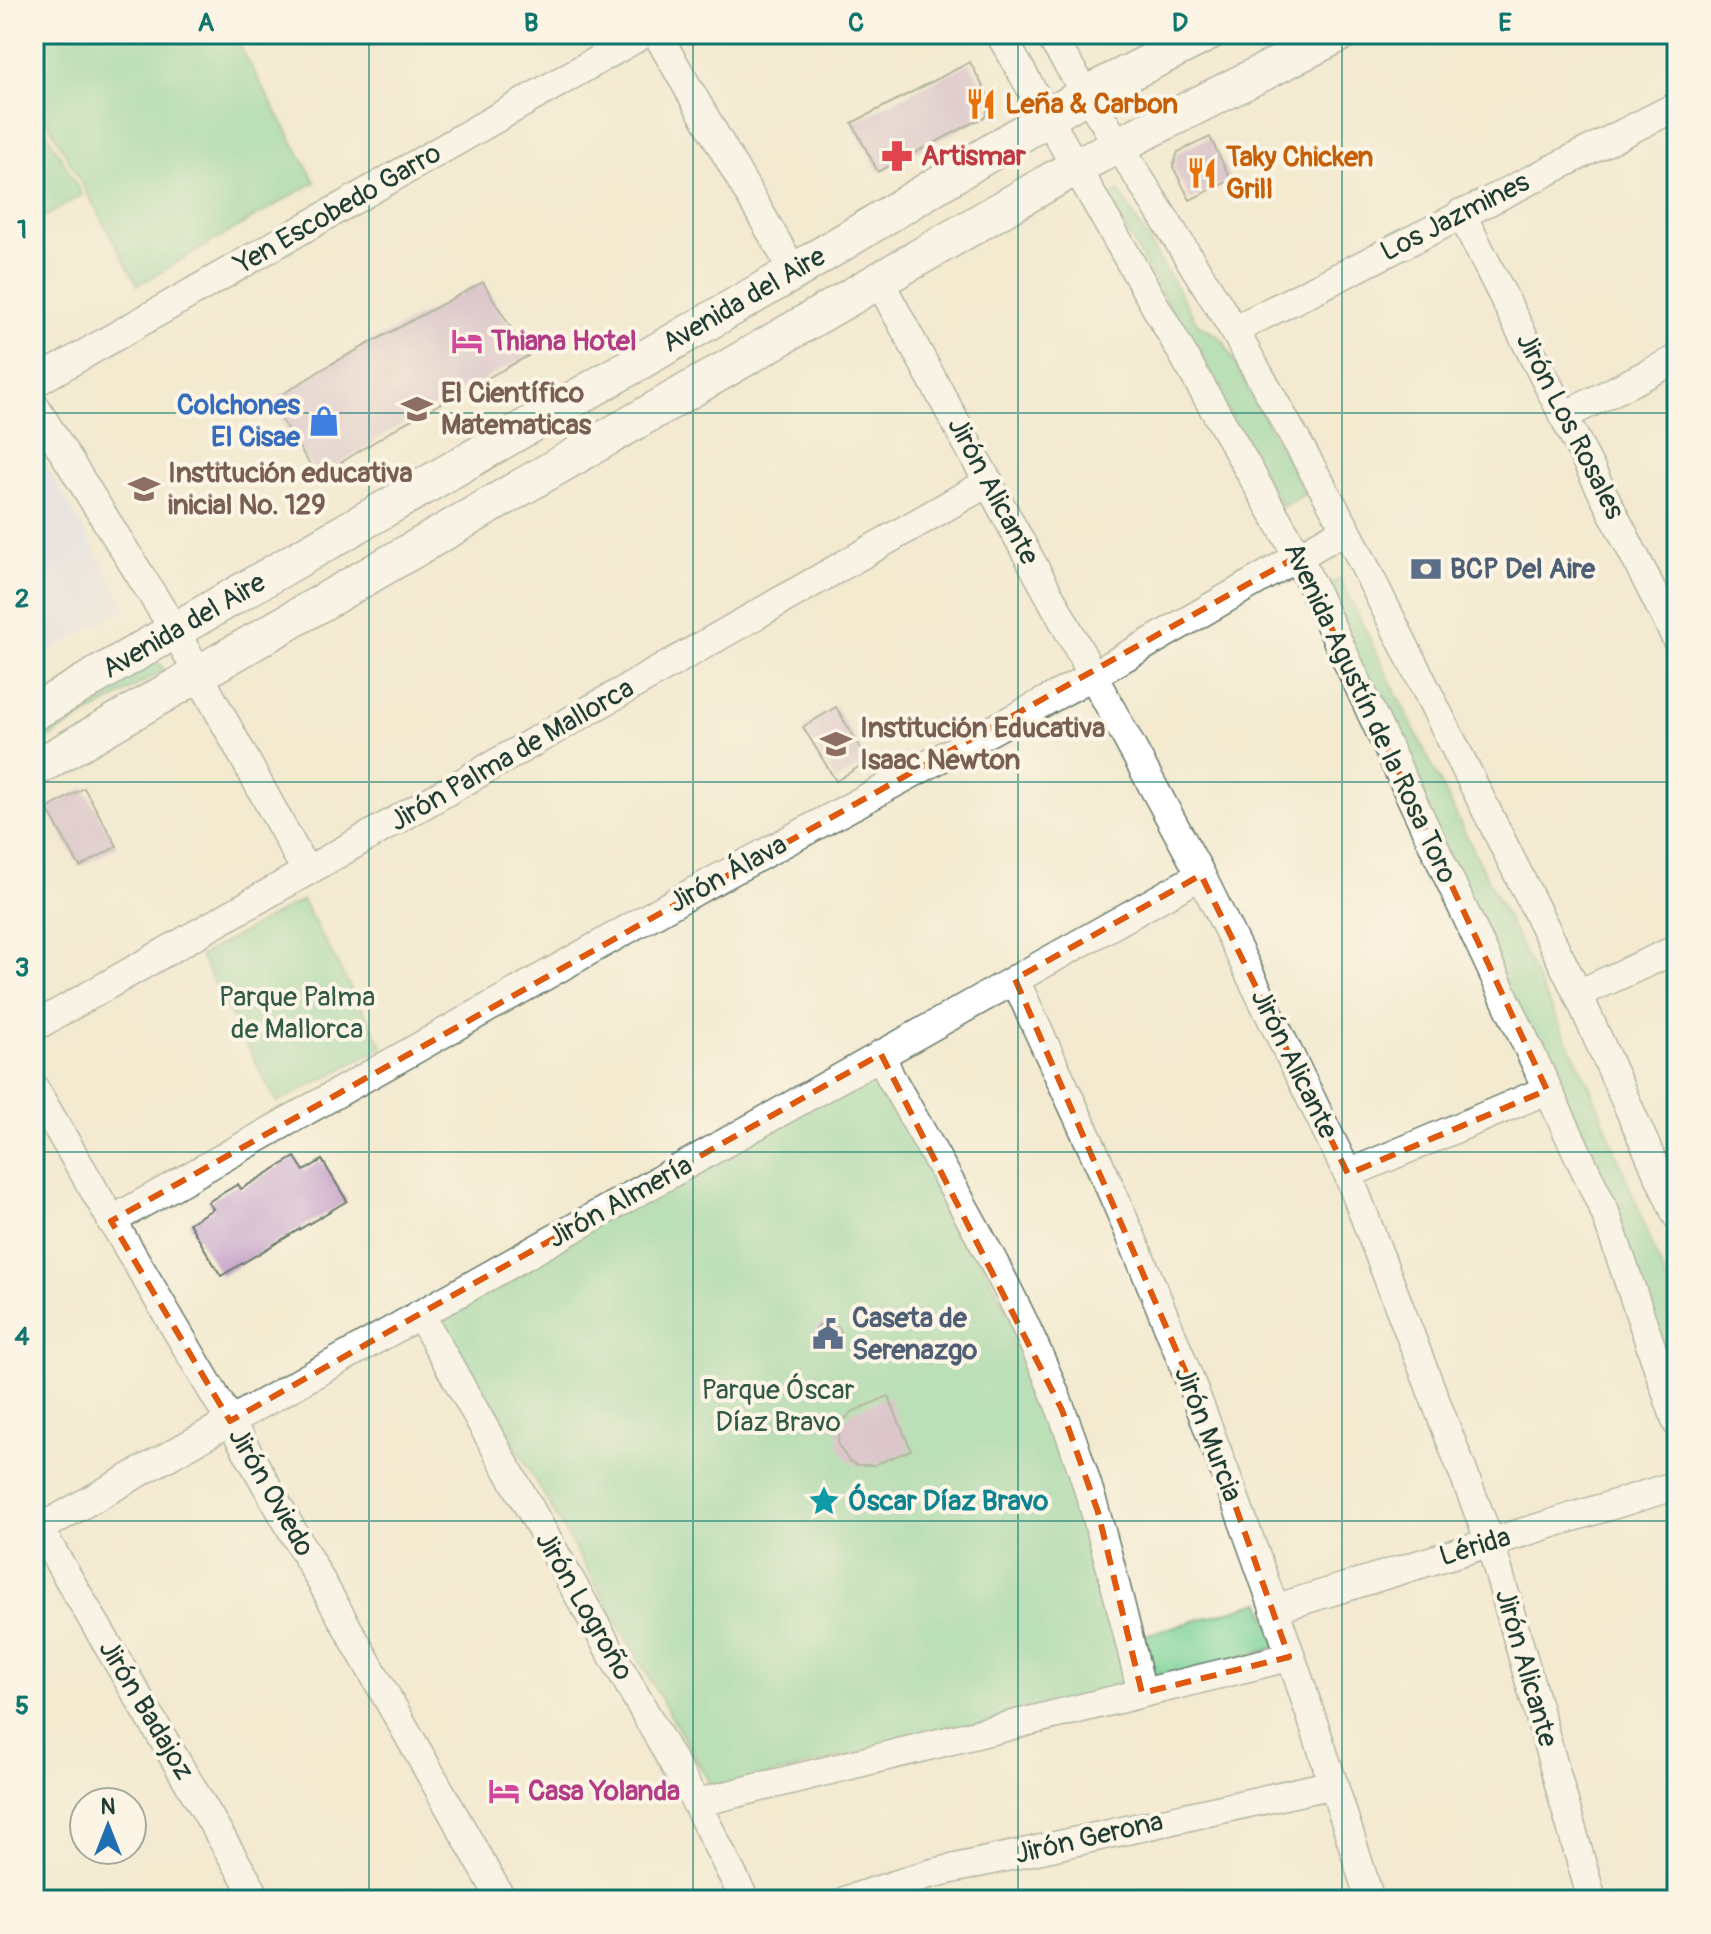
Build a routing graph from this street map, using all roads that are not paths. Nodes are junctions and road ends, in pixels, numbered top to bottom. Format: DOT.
graph roads {
  1 [pos="643,34"];
  2 [pos="657,34"];
  3 [pos="1000,34"];
  4 [pos="1049,34"];
  5 [pos="1206,34"];
  6 [pos="1339,34"];
  7 [pos="1085,95"];
  8 [pos="1677,106"];
  9 [pos="1046,119"];
  10 [pos="1117,146"];
  11 [pos="1062,175"];
  12 [pos="1461,213"];
  13 [pos="794,272"];
  14 [pos="878,279"];
  15 [pos="1234,330"];
  16 [pos="1677,359"];
  17 [pos="34,383"];
  18 [pos="34,405"];
  19 [pos="1566,415"];
  20 [pos="989,482"];
  21 [pos="1346,529"];
  22 [pos="1298,556"];
  23 [pos="175,631"];
  24 [pos="1677,640"];
  25 [pos="200,675"];
  26 [pos="1092,676"];
  27 [pos="34,712"];
  28 [pos="34,769"];
  29 [pos="306,871"];
  30 [pos="1201,875"];
  31 [pos="1677,949"];
  32 [pos="1015,979"];
  33 [pos="1578,994"];
  34 [pos="34,1027"];
  35 [pos="881,1054"];
  36 [pos="34,1088"];
  37 [pos="1547,1090"];
  38 [pos="1348,1174"];
  39 [pos="1677,1216"];
  40 [pos="111,1221"];
  41 [pos="420,1314"];
  42 [pos="230,1421"];
  43 [pos="1677,1423"];
  44 [pos="1677,1485"];
  45 [pos="36,1524"];
  46 [pos="1490,1542"];
  47 [pos="1274,1609"];
  48 [pos="1289,1657"];
  49 [pos="1142,1693"];
  50 [pos="1334,1784"];
  51 [pos="696,1803"];
  52 [pos="258,1900"];
  53 [pos="502,1900"];
  54 [pos="745,1900"];
  55 [pos="847,1900"];
  56 [pos="1370,1900"];
  57 [pos="1592,1900"];
  1 -- 17 [label="street, Yen Escobedo Garro"];
  2 -- 13 [label="street"];
  3 -- 9 [label="street, Avenida Agustín de la Rosa Toro"];
  4 -- 7 [label="street, Avenida Agustín de la Rosa Toro"];
  5 -- 7 [label="main road, Avenida del Aire"];
  6 -- 10 [label="main road, Avenida del Aire"];
  7 -- 9 [label="main road, Avenida del Aire"];
  7 -- 10 [label="street, Avenida Agustín de la Rosa Toro"];
  8 -- 12 [label="street, Los Jazmines"];
  9 -- 11 [label="street, Avenida Agustín de la Rosa Toro"];
  9 -- 13 [label="main road, Avenida del Aire"];
  10 -- 11 [label="main road, Avenida del Aire"];
  10 -- 15 [label="street, Avenida Agustín de la Rosa Toro"];
  11 -- 14 [label="main road, Avenida del Aire"];
  11 -- 22 [label="street, Avenida Agustín de la Rosa Toro"];
  12 -- 15 [label="street, Los Jazmines"];
  12 -- 19 [label="street, Jirón Los Rosales"];
  13 -- 23 [label="main road, Avenida del Aire"];
  14 -- 20 [label="street, Jirón Alicante"];
  14 -- 25 [label="main road, Avenida del Aire"];
  15 -- 21 [label="street, Avenida Agustín de la Rosa Toro"];
  16 -- 19 [label="street"];
  18 -- 23 [label="street"];
  19 -- 24 [label="street, Jirón Los Rosales"];
  20 -- 26 [label="street, Jirón Alicante"];
  20 -- 29 [label="street, Jirón Palma de Mallorca"];
  21 -- 22 [label="street, Jirón Álava"];
  21 -- 33 [label="street, Avenida Agustín de la Rosa Toro"];
  22 -- 26 [label="street, Jirón Álava"];
  22 -- 37 [label="street, Avenida Agustín de la Rosa Toro"];
  23 -- 25 [label="street"];
  23 -- 27 [label="main road, Avenida del Aire"];
  25 -- 28 [label="main road, Avenida del Aire"];
  25 -- 29 [label="street"];
  26 -- 30 [label="street, Jirón Alicante"];
  26 -- 40 [label="street, Jirón Álava"];
  29 -- 34 [label="street, Jirón Palma de Mallorca"];
  30 -- 32 [label="street, Jirón Almería"];
  30 -- 38 [label="street, Jirón Alicante"];
  31 -- 33 [label="street"];
  32 -- 35 [label="street, Jirón Almería"];
  32 -- 47 [label="street, Jirón Murcia"];
  33 -- 39 [label="street, Avenida Agustín de la Rosa Toro"];
  35 -- 41 [label="street, Jirón Almería"];
  35 -- 49 [label="street"];
  36 -- 40 [label="street, Jirón Oviedo"];
  37 -- 38 [label="street"];
  37 -- 43 [label="street, Avenida Agustín de la Rosa Toro"];
  38 -- 46 [label="street, Jirón Alicante"];
  40 -- 42 [label="street, Jirón Oviedo"];
  41 -- 42 [label="street, Jirón Almería"];
  41 -- 51 [label="street, Jirón Logroño"];
  42 -- 45 [label="street, Jirón Almería"];
  42 -- 53 [label="street, Jirón Oviedo"];
  44 -- 46 [label="street, Lérida"];
  45 -- 52 [label="street, Jirón Badajoz"];
  46 -- 47 [label="street, Lérida"];
  46 -- 57 [label="street, Jirón Alicante"];
  47 -- 48 [label="street, Jirón Murcia"];
  48 -- 49 [label="street"];
  48 -- 50 [label="street, Jirón Murcia"];
  49 -- 51 [label="street"];
  50 -- 55 [label="street, Jirón Gerona"];
  50 -- 56 [label="street, Jirón Murcia"];
  51 -- 54 [label="street, Jirón Logroño"];
}
